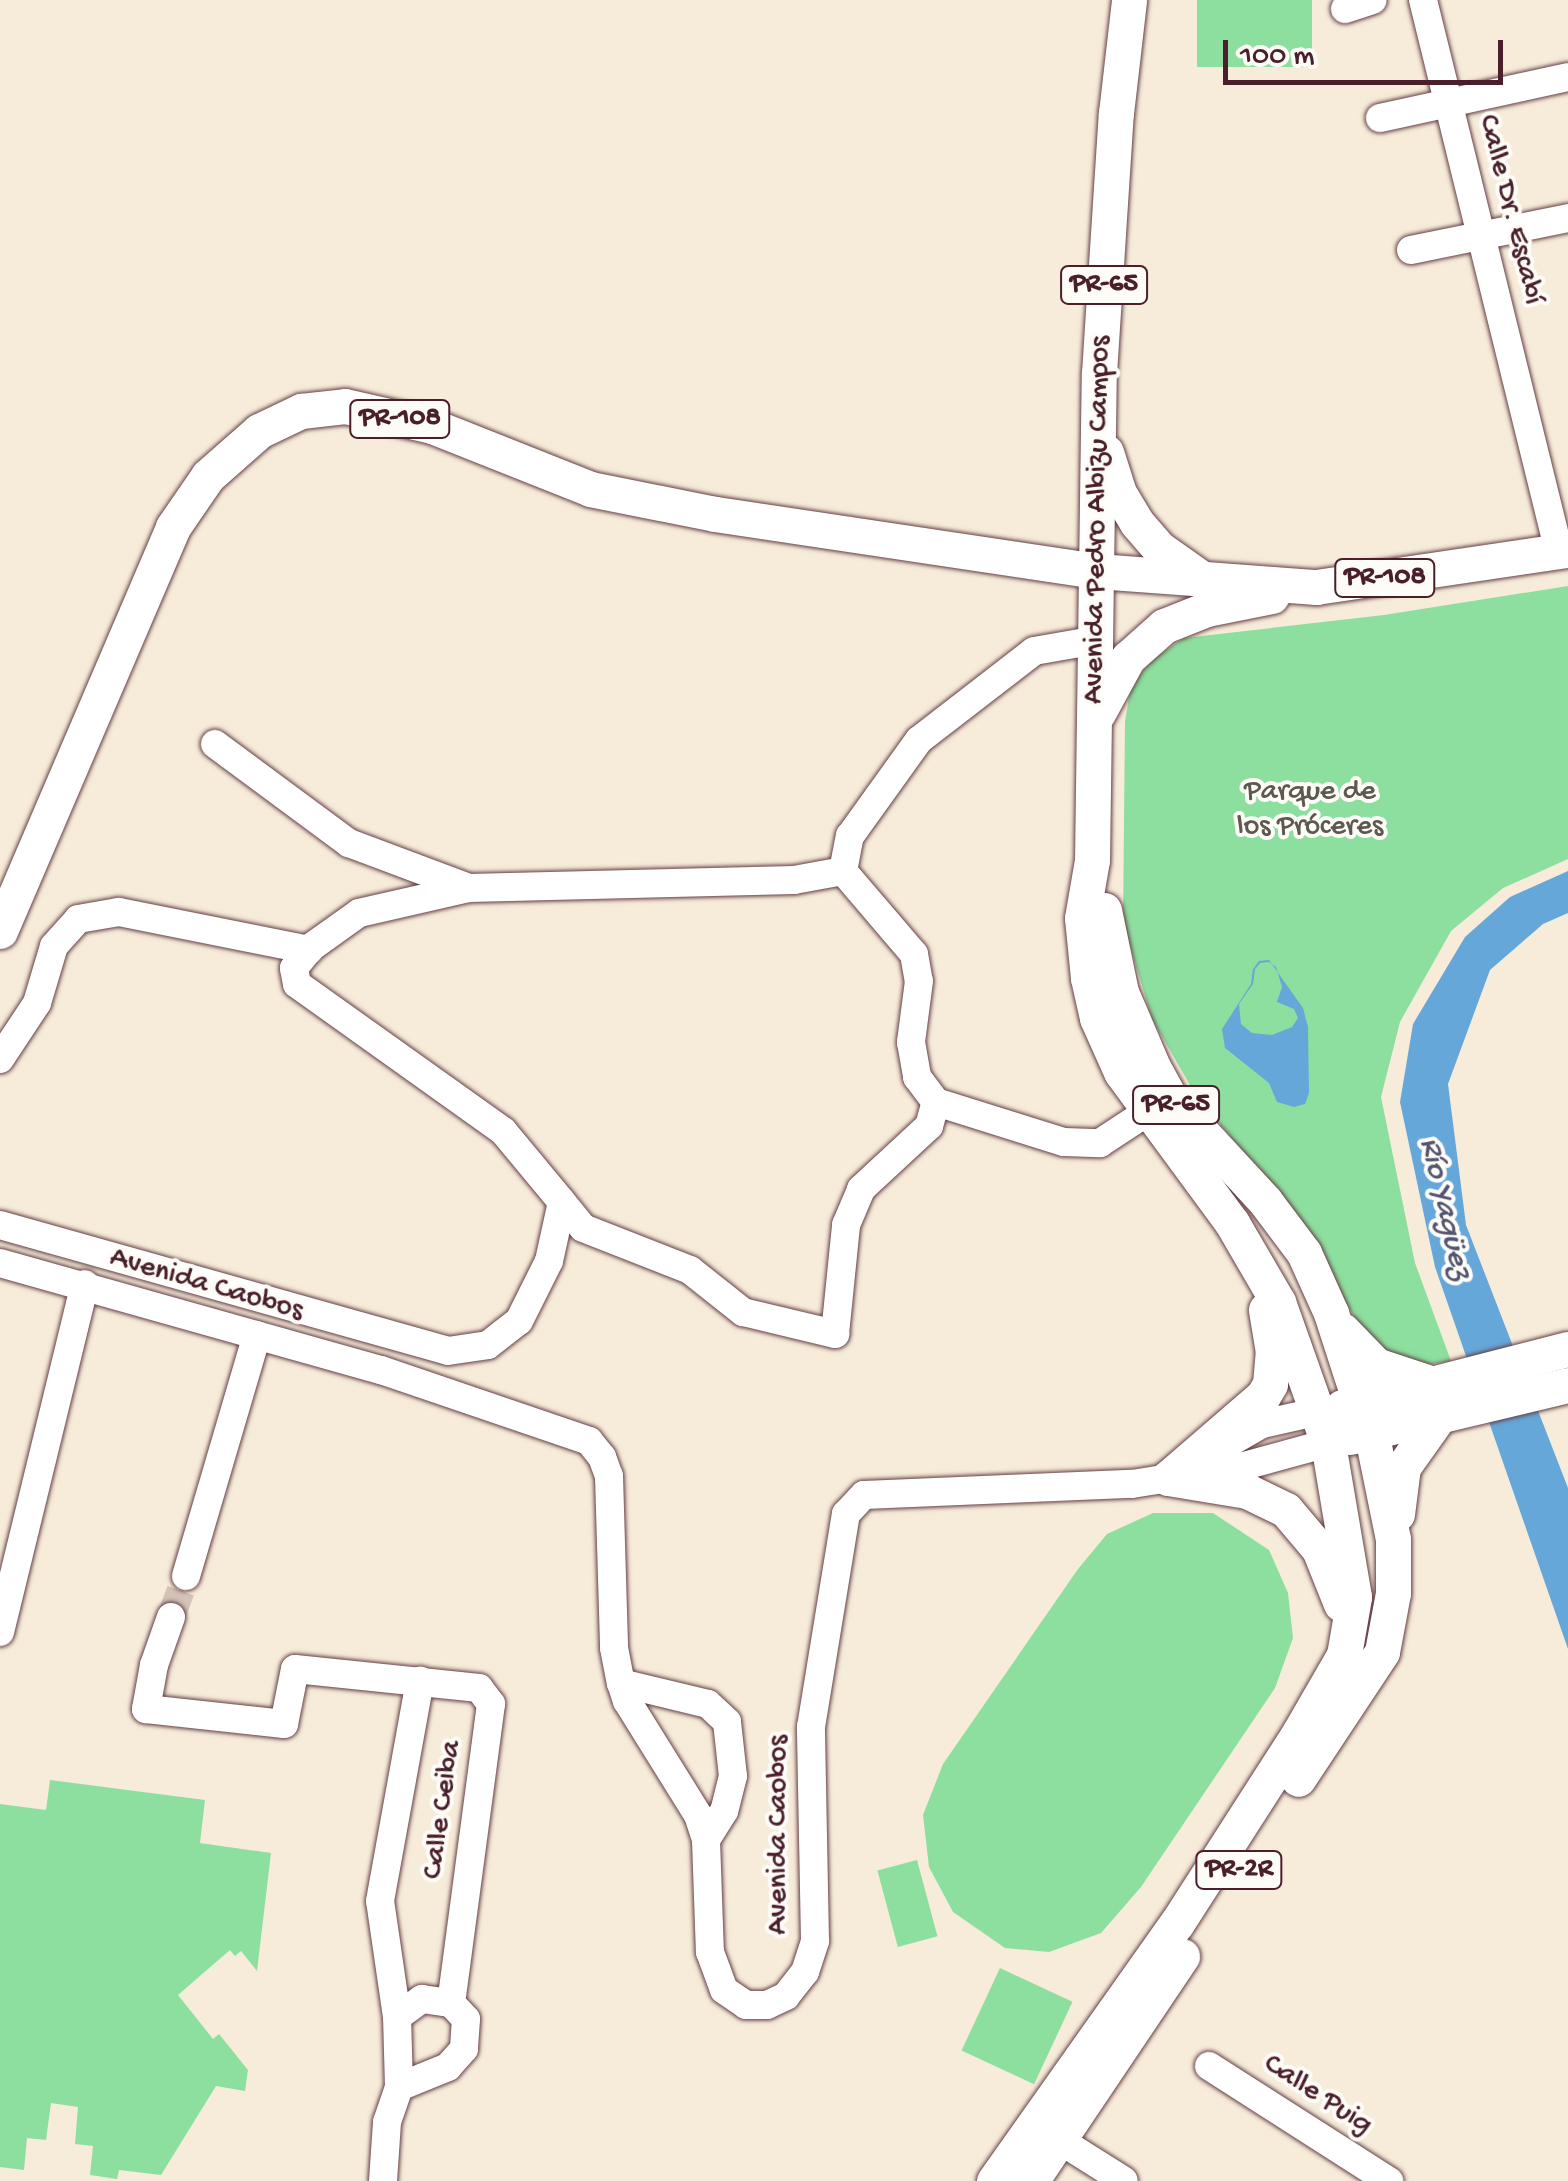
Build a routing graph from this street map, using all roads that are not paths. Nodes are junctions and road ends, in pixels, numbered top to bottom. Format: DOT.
graph roads {
  1 [pos="1130,0"];
  2 [pos="1373,0"];
  3 [pos="1424,0"];
  4 [pos="1345,9"];
  5 [pos="1568,77"];
  6 [pos="1449,102"];
  7 [pos="1380,118"];
  8 [pos="1568,218"];
  9 [pos="1482,235"];
  10 [pos="1411,250"];
  11 [pos="1098,426"];
  12 [pos="1563,551"];
  13 [pos="1098,571"];
  14 [pos="1202,578"];
  15 [pos="1316,587"];
  16 [pos="1096,640"];
  17 [pos="1096,718"];
  18 [pos="215,744"];
  19 [pos="843,871"];
  20 [pos="469,888"];
  21 [pos="0,930"];
  22 [pos="309,950"];
  23 [pos="0,1059"];
  24 [pos="936,1102"];
  25 [pos="1158,1104"];
  26 [pos="562,1202"];
  27 [pos="0,1225"];
  28 [pos="0,1263"];
  29 [pos="1260,1265"];
  30 [pos="85,1284"];
  31 [pos="1331,1313"];
  32 [pos="257,1335"];
  33 [pos="1555,1370"];
  34 [pos="1440,1399"];
  35 [pos="1366,1418"];
  36 [pos="1324,1427"];
  37 [pos="1168,1478"];
  38 [pos="1393,1539"];
  39 [pos="186,1576"];
  40 [pos="172,1617"];
  41 [pos="0,1632"];
  42 [pos="1344,1655"];
  43 [pos="420,1681"];
  44 [pos="621,1683"];
  45 [pos="706,1840"];
  46 [pos="451,2003"];
  47 [pos="397,2017"];
  48 [pos="1209,2066"];
  49 [pos="399,2087"];
  50 [pos="1047,2132"];
  51 [pos="384,2181"];
  52 [pos="994,2181"];
  53 [pos="1031,2181"];
  54 [pos="1124,2181"];
  55 [pos="1389,2181"];
  1 -- 11 [label="main road, Avenida Pedro Albizu Campos / PR-65"];
  2 -- 4 [label="street"];
  3 -- 6 [label="street, Calle Dr. Escabí"];
  5 -- 6 [label="street"];
  6 -- 7 [label="street"];
  6 -- 9 [label="street, Calle Dr. Escabí"];
  8 -- 9 [label="street"];
  9 -- 10 [label="street"];
  9 -- 12 [label="street, Calle Dr. Escabí"];
  11 -- 13 [label="main road, Avenida Pedro Albizu Campos / PR-65"];
  11 -- 14 [label="main road"];
  12 -- 15 [label="main road, PR-108"];
  13 -- 14 [label="main road, PR-108"];
  13 -- 16 [label="main road, Avenida Pedro Albizu Campos / PR-65"];
  13 -- 21 [label="main road, PR-108"];
  14 -- 15 [label="main road, PR-108"];
  15 -- 17 [label="main road"];
  16 -- 17 [label="main road, Avenida Pedro Albizu Campos / PR-65"];
  16 -- 19 [label="street"];
  17 -- 25 [label="main road, Avenida Pedro Albizu Campos / PR-65"];
  18 -- 20 [label="street"];
  19 -- 20 [label="street"];
  19 -- 24 [label="street"];
  20 -- 22 [label="street"];
  22 -- 23 [label="street"];
  22 -- 26 [label="street"];
  24 -- 25 [label="street"];
  24 -- 26 [label="street"];
  25 -- 29 [label="main road, Avenida Pedro Albizu Campos / PR-65"];
  25 -- 31 [label="main road, Avenida Pedro Albizu Campos / PR-65"];
  26 -- 27 [label="street"];
  28 -- 30 [label="street, Avenida Caobos"];
  29 -- 36 [label="main road, Avenida Pedro Albizu Campos / PR-65"];
  29 -- 37 [label="main road"];
  30 -- 32 [label="street, Avenida Caobos"];
  30 -- 41 [label="street"];
  31 -- 34 [label="main road"];
  31 -- 35 [label="main road, Avenida Pedro Albizu Campos / PR-65"];
  32 -- 39 [label="street"];
  32 -- 44 [label="street, Avenida Caobos"];
  33 -- 34 [label="main road"];
  34 -- 35 [label="main road"];
  34 -- 38 [label="main road"];
  35 -- 36 [label="main road"];
  35 -- 38 [label="main road, PR-2R"];
  36 -- 37 [label="street, Avenida Caobos"];
  36 -- 42 [label="main road, PR-2R"];
  37 -- 42 [label="main road"];
  37 -- 45 [label="street, Avenida Caobos"];
  38 -- 50 [label="main road, PR-2R"];
  40 -- 43 [label="street, Calle Ceiba"];
  42 -- 50 [label="main road, PR-2R"];
  43 -- 46 [label="street, Calle Ceiba"];
  43 -- 47 [label="street, Calle Ceiba"];
  44 -- 45 [label="street, Avenida Caobos"];
  44 -- 45 [label="street"];
  46 -- 47 [label="street"];
  46 -- 49 [label="street"];
  47 -- 49 [label="street, Calle Ceiba"];
  48 -- 55 [label="street, Calle Puig"];
  49 -- 51 [label="street, Calle Ceiba"];
  50 -- 52 [label="main road, PR-2R"];
  50 -- 53 [label="main road, PR-2R"];
  50 -- 54 [label="street"];
}
